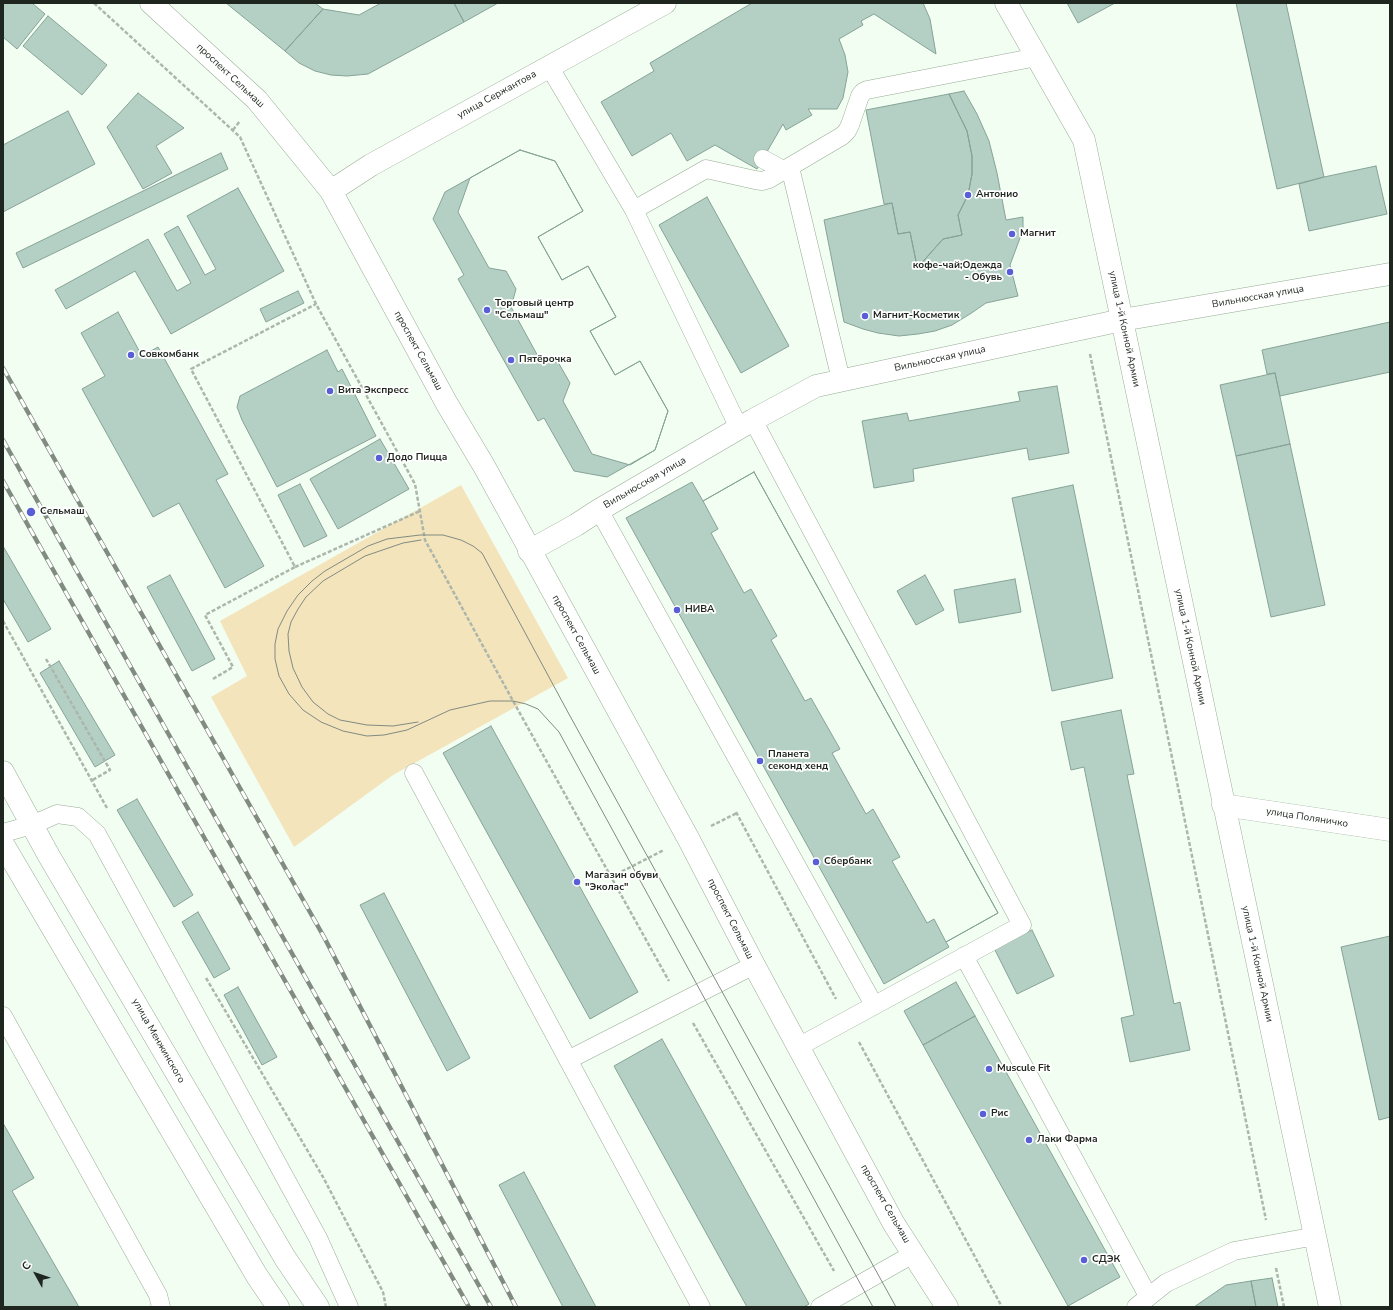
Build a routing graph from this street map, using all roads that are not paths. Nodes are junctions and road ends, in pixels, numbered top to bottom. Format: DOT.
graph roads {
  1 [pos="150,3"];
  2 [pos="1006,3"];
  3 [pos="656,5"];
  4 [pos="1037,57"];
  5 [pos="550,66"];
  6 [pos="763,159"];
  7 [pos="786,168"];
  8 [pos="331,191"];
  9 [pos="634,210"];
  10 [pos="1390,274"];
  11 [pos="1122,320"];
  12 [pos="841,380"];
  13 [pos="746,424"];
  14 [pos="599,510"];
  15 [pos="529,551"];
  16 [pos="3,772"];
  17 [pos="414,772"];
  18 [pos="1224,805"];
  19 [pos="32,825"];
  20 [pos="1390,830"];
  21 [pos="3,833"];
  22 [pos="3,844"];
  23 [pos="964,956"];
  24 [pos="754,964"];
  25 [pos="874,1005"];
  26 [pos="3,1016"];
  27 [pos="798,1047"];
  28 [pos="568,1060"];
  29 [pos="1316,1236"];
  30 [pos="913,1254"];
  31 [pos="1142,1302"];
  32 [pos="161,1307"];
  33 [pos="278,1307"];
  34 [pos="318,1307"];
  35 [pos="349,1307"];
  36 [pos="701,1307"];
  37 [pos="820,1307"];
  38 [pos="946,1307"];
  39 [pos="1330,1307"];
  1 -- 8 [label="main road, проспект Сельмаш"];
  2 -- 4 [label="main road, улица 1-й Конной Армии"];
  3 -- 5 [label="main road, улица Сержантова"];
  4 -- 7 [label="lane"];
  4 -- 11 [label="main road, улица 1-й Конной Армии"];
  5 -- 8 [label="main road, улица Сержантова"];
  5 -- 9 [label="lane"];
  6 -- 7 [label="lane"];
  7 -- 9 [label="lane"];
  7 -- 12 [label="lane"];
  8 -- 15 [label="main road, проспект Сельмаш"];
  9 -- 13 [label="lane"];
  10 -- 11 [label="main road, Вильнюсская улица"];
  11 -- 12 [label="main road, Вильнюсская улица"];
  11 -- 18 [label="main road, улица 1-й Конной Армии"];
  12 -- 13 [label="main road, Вильнюсская улица"];
  13 -- 14 [label="main road, Вильнюсская улица"];
  13 -- 23 [label="lane"];
  14 -- 15 [label="main road, Вильнюсская улица"];
  14 -- 25 [label="lane"];
  15 -- 24 [label="main road, проспект Сельмаш"];
  16 -- 19 [label="main road, улица Менжинского"];
  17 -- 28 [label="lane"];
  18 -- 20 [label="main road, улица Поляничко"];
  18 -- 29 [label="main road, улица 1-й Конной Армии"];
  19 -- 21 [label="lane"];
  19 -- 34 [label="main road, улица Менжинского"];
  19 -- 35 [label="lane"];
  22 -- 33 [label="main road"];
  23 -- 25 [label="lane"];
  23 -- 31 [label="lane"];
  24 -- 27 [label="main road, проспект Сельмаш"];
  24 -- 28 [label="lane"];
  25 -- 27 [label="lane"];
  26 -- 32 [label="lane"];
  27 -- 30 [label="main road, проспект Сельмаш"];
  28 -- 36 [label="lane"];
  29 -- 31 [label="lane"];
  29 -- 39 [label="main road, улица 1-й Конной Армии"];
  30 -- 37 [label="lane"];
  30 -- 38 [label="main road, проспект Сельмаш"];
}
